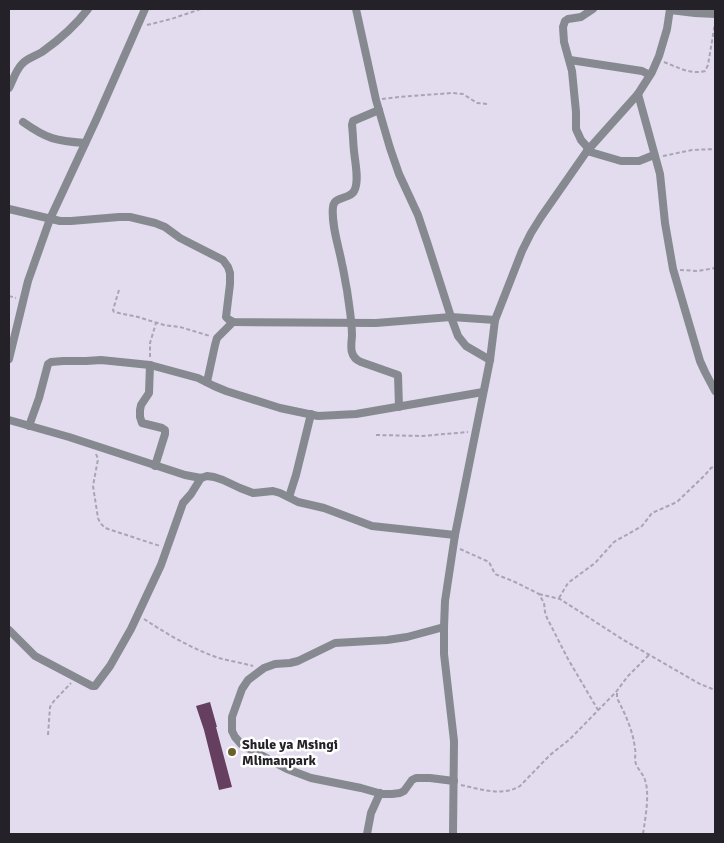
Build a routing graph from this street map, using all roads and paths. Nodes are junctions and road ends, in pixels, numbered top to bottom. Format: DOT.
graph roads {
  1 [pos="88,9"];
  2 [pos="145,9"];
  3 [pos="201,9"];
  4 [pos="356,9"];
  5 [pos="593,9"];
  6 [pos="670,9"];
  7 [pos="715,14"];
  8 [pos="715,20"];
  9 [pos="137,28"];
  10 [pos="657,59"];
  11 [pos="570,60"];
  12 [pos="650,74"];
  13 [pos="9,88"];
  14 [pos="638,94"];
  15 [pos="376,100"];
  16 [pos="487,104"];
  17 [pos="379,110"];
  18 [pos="23,122"];
  19 [pos="86,143"];
  20 [pos="715,149"];
  21 [pos="588,150"];
  22 [pos="655,157"];
  23 [pos="9,209"];
  24 [pos="50,219"];
  25 [pos="715,268"];
  26 [pos="674,269"];
  27 [pos="118,290"];
  28 [pos="450,317"];
  29 [pos="495,320"];
  30 [pos="232,322"];
  31 [pos="352,322"];
  32 [pos="156,323"];
  33 [pos="217,338"];
  34 [pos="9,360"];
  35 [pos="490,360"];
  36 [pos="150,365"];
  37 [pos="206,382"];
  38 [pos="715,391"];
  39 [pos="483,392"];
  40 [pos="399,407"];
  41 [pos="311,414"];
  42 [pos="9,420"];
  43 [pos="29,426"];
  44 [pos="475,431"];
  45 [pos="376,435"];
  46 [pos="92,444"];
  47 [pos="155,466"];
  48 [pos="715,466"];
  49 [pos="201,478"];
  50 [pos="289,497"];
  51 [pos="455,535"];
  52 [pos="453,545"];
  53 [pos="167,549"];
  54 [pos="539,594"];
  55 [pos="559,598"];
  56 [pos="137,615"];
  57 [pos="444,627"];
  58 [pos="9,630"];
  59 [pos="649,655"];
  60 [pos="264,668"];
  61 [pos="76,678"];
  62 [pos="715,690"];
  63 [pos="616,692"];
  64 [pos="598,710"];
  65 [pos="48,735"];
  66 [pos="454,782"];
  67 [pos="380,793"];
  68 [pos="367,834"];
  69 [pos="453,834"];
  70 [pos="643,834"];
  1 -- 13 [label="street"];
  2 -- 9 [label="street"];
  3 -- 9 [label="path"];
  4 -- 15 [label="street"];
  5 -- 11 [label="street"];
  6 -- 7 [label="street"];
  6 -- 10 [label="street"];
  8 -- 10 [label="path"];
  9 -- 19 [label="street"];
  10 -- 12 [label="street"];
  11 -- 12 [label="street"];
  11 -- 21 [label="street"];
  12 -- 14 [label="street"];
  14 -- 21 [label="street"];
  14 -- 22 [label="street"];
  15 -- 16 [label="path"];
  15 -- 17 [label="street"];
  17 -- 28 [label="street"];
  17 -- 31 [label="street"];
  18 -- 19 [label="street"];
  19 -- 24 [label="street"];
  20 -- 22 [label="path"];
  21 -- 22 [label="street"];
  21 -- 29 [label="street"];
  22 -- 26 [label="street"];
  23 -- 24 [label="street"];
  24 -- 30 [label="street"];
  24 -- 34 [label="street"];
  25 -- 26 [label="path"];
  26 -- 38 [label="street"];
  27 -- 32 [label="path"];
  28 -- 29 [label="street"];
  28 -- 31 [label="street"];
  28 -- 35 [label="street"];
  29 -- 35 [label="street"];
  30 -- 31 [label="street"];
  30 -- 33 [label="street"];
  31 -- 40 [label="street"];
  32 -- 33 [label="path"];
  32 -- 36 [label="path"];
  33 -- 37 [label="street"];
  35 -- 39 [label="street"];
  36 -- 37 [label="street"];
  36 -- 43 [label="street"];
  36 -- 47 [label="street"];
  37 -- 41 [label="street"];
  39 -- 40 [label="street"];
  39 -- 44 [label="street"];
  40 -- 41 [label="street"];
  41 -- 50 [label="street"];
  42 -- 43 [label="street"];
  43 -- 46 [label="street"];
  44 -- 45 [label="path"];
  44 -- 51 [label="street"];
  46 -- 47 [label="street"];
  46 -- 53 [label="path"];
  47 -- 49 [label="street"];
  48 -- 55 [label="path"];
  49 -- 50 [label="street"];
  49 -- 53 [label="street"];
  50 -- 51 [label="street"];
  51 -- 52 [label="street"];
  52 -- 54 [label="path"];
  52 -- 57 [label="street"];
  53 -- 56 [label="street"];
  54 -- 55 [label="path"];
  54 -- 64 [label="path"];
  55 -- 59 [label="path"];
  56 -- 60 [label="path"];
  56 -- 61 [label="street"];
  57 -- 60 [label="street"];
  57 -- 66 [label="street"];
  58 -- 61 [label="street"];
  59 -- 62 [label="path"];
  59 -- 63 [label="path"];
  60 -- 67 [label="street"];
  61 -- 65 [label="path"];
  63 -- 64 [label="path"];
  63 -- 70 [label="path"];
  64 -- 66 [label="path"];
  66 -- 67 [label="street"];
  66 -- 69 [label="street"];
  67 -- 68 [label="street"];
}
